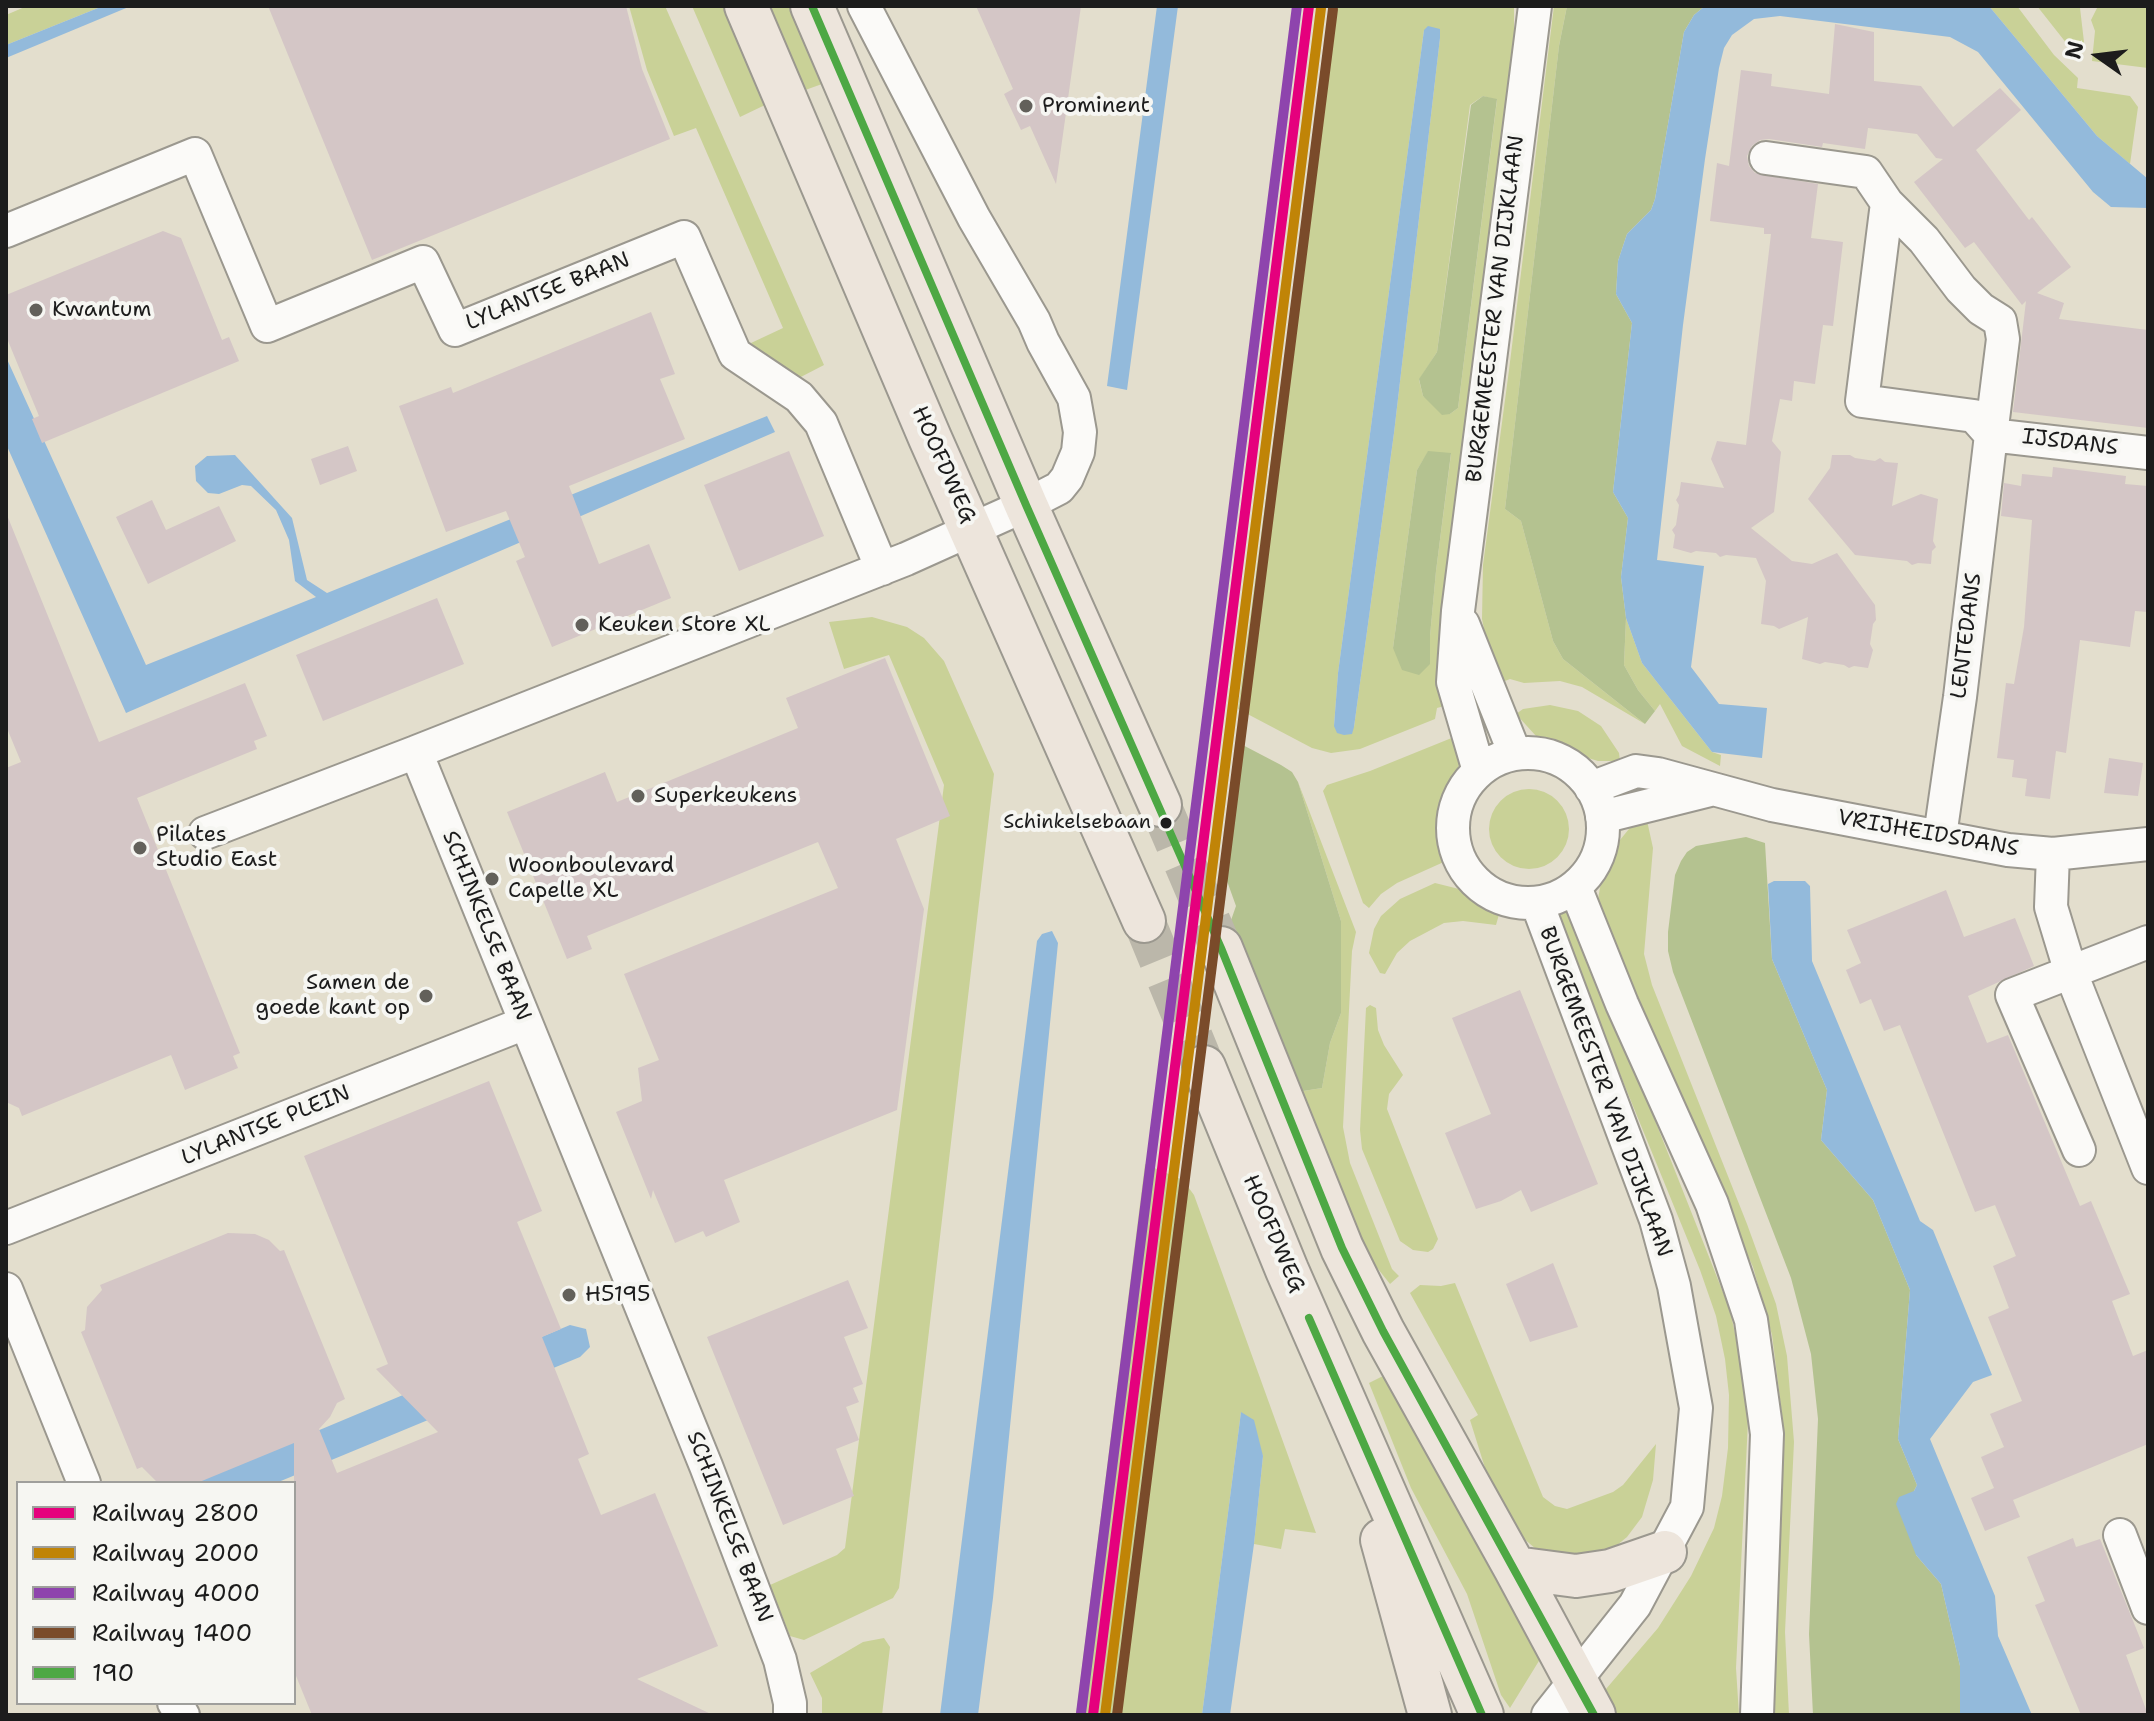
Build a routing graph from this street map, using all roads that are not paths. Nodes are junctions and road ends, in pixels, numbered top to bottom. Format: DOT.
graph roads {
  1 [pos="746,6"];
  2 [pos="812,6"];
  3 [pos="864,6"];
  4 [pos="1534,14"];
  5 [pos="1766,158"];
  6 [pos="1887,203"];
  7 [pos="6,231"];
  8 [pos="1991,435"];
  9 [pos="2148,453"];
  10 [pos="1026,505"];
  11 [pos="972,530"];
  12 [pos="882,569"];
  13 [pos="1458,611"];
  14 [pos="416,752"];
  15 [pos="1515,754"];
  16 [pos="1479,771"];
  17 [pos="1597,802"];
  18 [pos="1160,805"];
  19 [pos="205,833"];
  20 [pos="1940,836"];
  21 [pos="2148,844"];
  22 [pos="2053,854"];
  23 [pos="1575,887"];
  24 [pos="1537,903"];
  25 [pos="1144,921"];
  26 [pos="2148,942"];
  27 [pos="1221,948"];
  28 [pos="2071,973"];
  29 [pos="525,1023"];
  30 [pos="1204,1067"];
  31 [pos="2079,1150"];
  32 [pos="2148,1168"];
  33 [pos="6,1228"];
  34 [pos="6,1289"];
  35 [pos="1345,1399"];
  36 [pos="83,1481"];
  37 [pos="2120,1535"];
  38 [pos="1665,1552"];
  39 [pos="1515,1568"];
  40 [pos="2148,1608"];
  41 [pos="1584,1697"];
  42 [pos="790,1715"];
  43 [pos="1430,1715"];
  44 [pos="1482,1715"];
  45 [pos="1548,1715"];
  46 [pos="1757,1715"];
  1 -- 11 [label="main road, HOOFDWEG"];
  2 -- 10 [label="main road"];
  3 -- 10 [label="street"];
  4 -- 13 [label="street, BURGEMEESTER VAN DIJKLAAN"];
  5 -- 6 [label="street, LENTEDANS"];
  6 -- 8 [label="street, LENTEDANS"];
  6 -- 8 [label="street"];
  7 -- 12 [label="street, LYLANTSE BAAN"];
  8 -- 9 [label="street, IJSDANS"];
  8 -- 20 [label="street, LENTEDANS"];
  10 -- 11 [label="street"];
  10 -- 18 [label="main road"];
  11 -- 12 [label="street"];
  11 -- 25 [label="main road, HOOFDWEG"];
  12 -- 14 [label="street"];
  13 -- 15 [label="street, BURGEMEESTER VAN DIJKLAAN"];
  13 -- 16 [label="street, BURGEMEESTER VAN DIJKLAAN"];
  14 -- 19 [label="street"];
  14 -- 29 [label="street, SCHINKELSE BAAN"];
  15 -- 16 [label="street"];
  15 -- 17 [label="street"];
  16 -- 24 [label="street"];
  17 -- 20 [label="street, VRIJHEIDSDANS"];
  17 -- 23 [label="street"];
  20 -- 22 [label="street, VRIJHEIDSDANS"];
  21 -- 22 [label="street, VRIJHEIDSDANS"];
  22 -- 28 [label="street"];
  23 -- 24 [label="street"];
  23 -- 46 [label="street, BURGEMEESTER VAN DIJKLAAN"];
  24 -- 38 [label="street, BURGEMEESTER VAN DIJKLAAN"];
  26 -- 28 [label="street"];
  27 -- 39 [label="main road"];
  28 -- 31 [label="street"];
  28 -- 32 [label="street"];
  29 -- 33 [label="street, LYLANTSE PLEIN"];
  29 -- 42 [label="street, SCHINKELSE BAAN"];
  30 -- 35 [label="main road, HOOFDWEG"];
  34 -- 36 [label="street"];
  35 -- 43 [label="main road, HOOFDWEG"];
  35 -- 44 [label="main road, HOOFDWEG"];
  37 -- 40 [label="street"];
  38 -- 39 [label="main road"];
  38 -- 41 [label="street, BURGEMEESTER VAN DIJKLAAN"];
  39 -- 41 [label="main road"];
  41 -- 45 [label="street, BURGEMEESTER VAN DIJKLAAN"];
}
